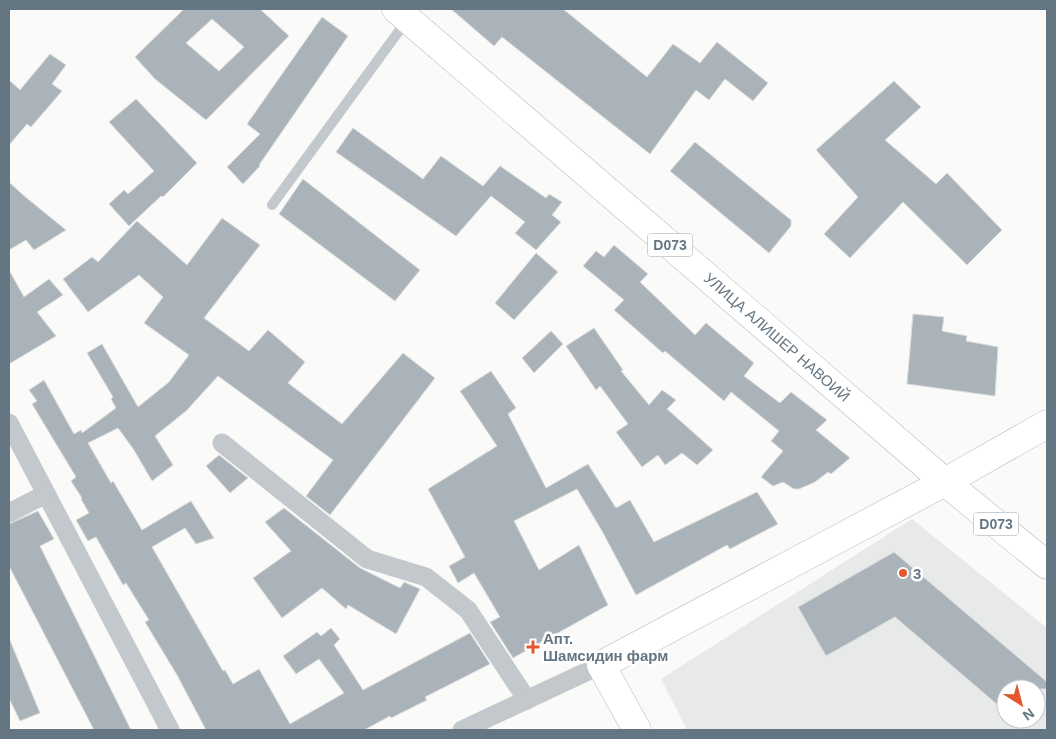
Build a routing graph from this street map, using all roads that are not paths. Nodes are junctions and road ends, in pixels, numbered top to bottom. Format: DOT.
graph roads {
  1 [pos="401,14"];
  2 [pos="272,205"];
  3 [pos="9,424"];
  4 [pos="1047,424"];
  5 [pos="222,443"];
  6 [pos="945,482"];
  7 [pos="46,494"];
  8 [pos="9,513"];
  9 [pos="1047,566"];
  10 [pos="602,665"];
  11 [pos="527,700"];
  12 [pos="170,730"];
  13 [pos="462,730"];
  14 [pos="637,730"];
  1 -- 2 [label="lane"];
  1 -- 6 [label="main road, УЛИЦА АЛИШЕР НАВОИЙ / D073"];
  3 -- 7 [label="street"];
  4 -- 6 [label="main road"];
  5 -- 11 [label="street"];
  6 -- 9 [label="main road, УЛИЦА АЛИШЕР НАВОИЙ / D073"];
  6 -- 10 [label="main road"];
  7 -- 8 [label="street"];
  7 -- 12 [label="street"];
  10 -- 11 [label="street"];
  10 -- 14 [label="main road"];
  11 -- 13 [label="street"];
}
